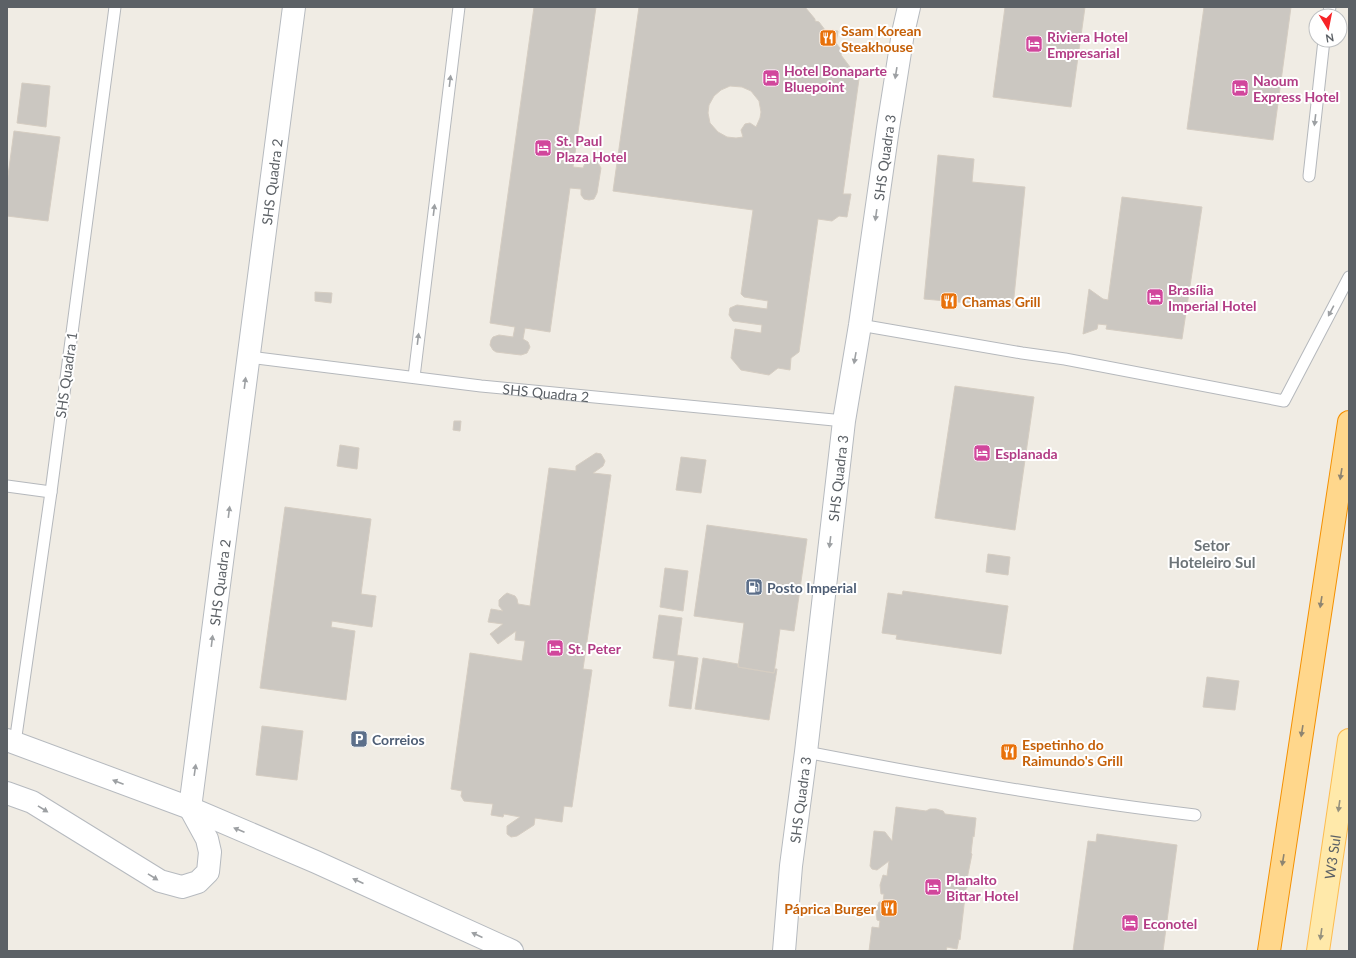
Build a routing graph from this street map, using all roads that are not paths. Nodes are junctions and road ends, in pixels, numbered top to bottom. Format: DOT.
graph roads {
  1 [pos="115,7"];
  2 [pos="294,7"];
  3 [pos="459,7"];
  4 [pos="909,7"];
  5 [pos="1323,48"];
  6 [pos="1309,176"];
  7 [pos="1349,277"];
  8 [pos="860,325"];
  9 [pos="249,356"];
  10 [pos="414,377"];
  11 [pos="844,421"];
  12 [pos="1349,422"];
  13 [pos="7,486"];
  14 [pos="51,492"];
  15 [pos="1349,740"];
  16 [pos="11,741"];
  17 [pos="806,752"];
  18 [pos="7,793"];
  19 [pos="190,808"];
  20 [pos="1195,815"];
  21 [pos="512,951"];
  22 [pos="784,951"];
  23 [pos="1269,951"];
  24 [pos="1318,951"];
  1 -- 14 [label="lane, SHS Quadra 1"];
  2 -- 9 [label="street, SHS Quadra 2"];
  10 -- 3 [label="lane, one-way"];
  4 -- 8 [label="street, SHS Quadra 3, one-way"];
  5 -- 6 [label="lane, one-way"];
  7 -- 8 [label="lane, one-way"];
  8 -- 11 [label="street, SHS Quadra 3, one-way"];
  9 -- 10 [label="lane, SHS Quadra 2"];
  19 -- 9 [label="street, SHS Quadra 2, one-way"];
  10 -- 11 [label="lane, SHS Quadra 2"];
  11 -- 17 [label="street, SHS Quadra 3, one-way"];
  12 -- 23 [label="highway, one-way"];
  13 -- 14 [label="lane"];
  14 -- 16 [label="lane, SHS Quadra 1"];
  15 -- 24 [label="main road, W3 Sul, one-way"];
  19 -- 16 [label="street, one-way"];
  17 -- 20 [label="lane"];
  17 -- 22 [label="street, SHS Quadra 3"];
  18 -- 19 [label="street, one-way"];
  21 -- 19 [label="street, one-way"];
}
